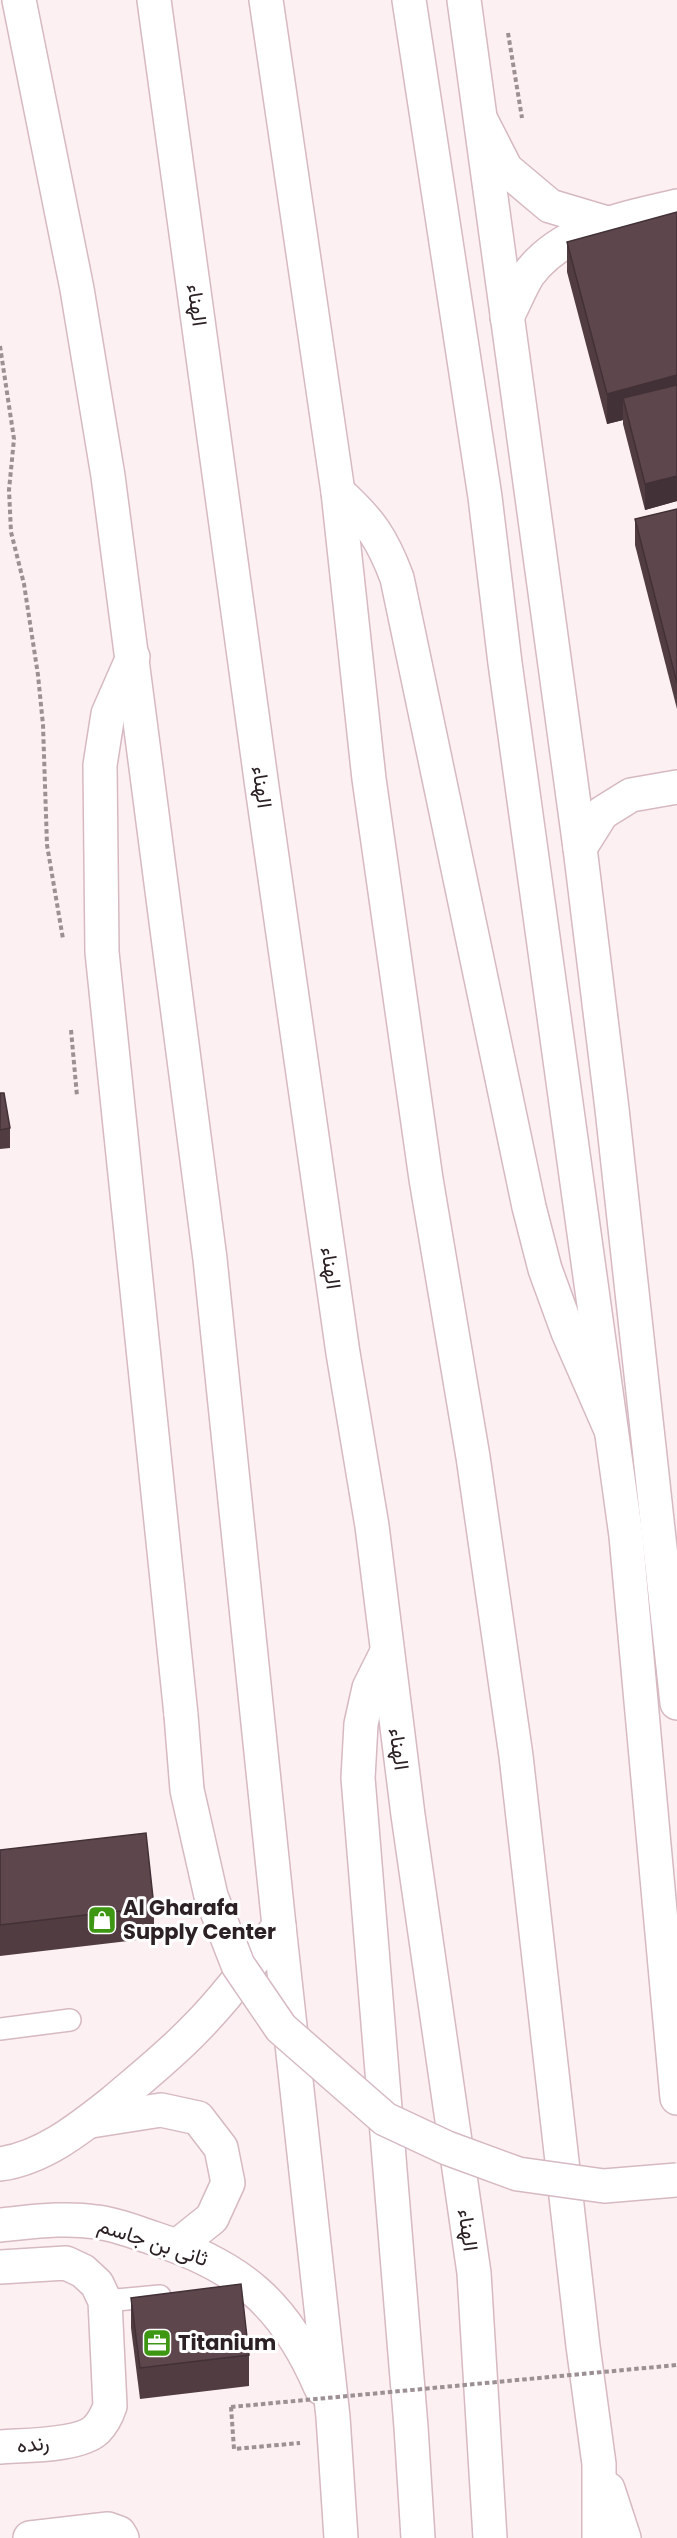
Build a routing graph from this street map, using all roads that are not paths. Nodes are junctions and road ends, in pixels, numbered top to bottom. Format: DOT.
graph roads {
  1 [pos="20,0"];
  2 [pos="154,0"];
  3 [pos="266,0"];
  4 [pos="409,0"];
  5 [pos="464,0"];
  6 [pos="480,117"];
  7 [pos="677,206"];
  8 [pos="607,223"];
  9 [pos="507,317"];
  10 [pos="338,492"];
  11 [pos="133,657"];
  12 [pos="677,787"];
  13 [pos="580,848"];
  14 [pos="611,1430"];
  15 [pos="386,1654"];
  16 [pos="677,1703"];
  17 [pos="279,1926"];
  18 [pos="70,2020"];
  19 [pos="0,2028"];
  20 [pos="677,2098"];
  21 [pos="89,2121"];
  22 [pos="0,2164"];
  23 [pos="677,2180"];
  24 [pos="0,2224"];
  25 [pos="177,2246"];
  26 [pos="0,2267"];
  27 [pos="176,2294"];
  28 [pos="105,2301"];
  29 [pos="333,2428"];
  30 [pos="0,2447"];
  31 [pos="599,2464"];
  32 [pos="30,2538"];
  33 [pos="122,2538"];
  34 [pos="341,2538"];
  35 [pos="417,2538"];
  36 [pos="490,2538"];
  37 [pos="599,2538"];
  38 [pos="624,2538"];
  1 -- 11 [label="main road"];
  2 -- 15 [label="main road, الهناء"];
  3 -- 10 [label="main road"];
  4 -- 14 [label="main road"];
  5 -- 6 [label="main road"];
  6 -- 8 [label="main road"];
  6 -- 9 [label="main road"];
  7 -- 8 [label="main road"];
  8 -- 9 [label="main road"];
  9 -- 13 [label="main road"];
  10 -- 14 [label="main road"];
  10 -- 31 [label="main road"];
  11 -- 17 [label="main road"];
  11 -- 23 [label="main road, bridge"];
  12 -- 13 [label="main road"];
  13 -- 16 [label="main road"];
  14 -- 20 [label="main road"];
  15 -- 35 [label="main road"];
  15 -- 36 [label="main road, الهناء"];
  17 -- 21 [label="main road"];
  17 -- 29 [label="main road"];
  18 -- 19 [label="lane"];
  21 -- 22 [label="main road"];
  21 -- 25 [label="main road"];
  24 -- 25 [label="main road, ثانى بن جاسم"];
  25 -- 29 [label="main road, ثانى بن جاسم"];
  26 -- 28 [label="main road"];
  27 -- 28 [label="lane"];
  28 -- 30 [label="main road, رنده"];
  29 -- 34 [label="main road"];
  31 -- 37 [label="main road"];
  31 -- 38 [label="main road"];
  32 -- 33 [label="main road"];
}
